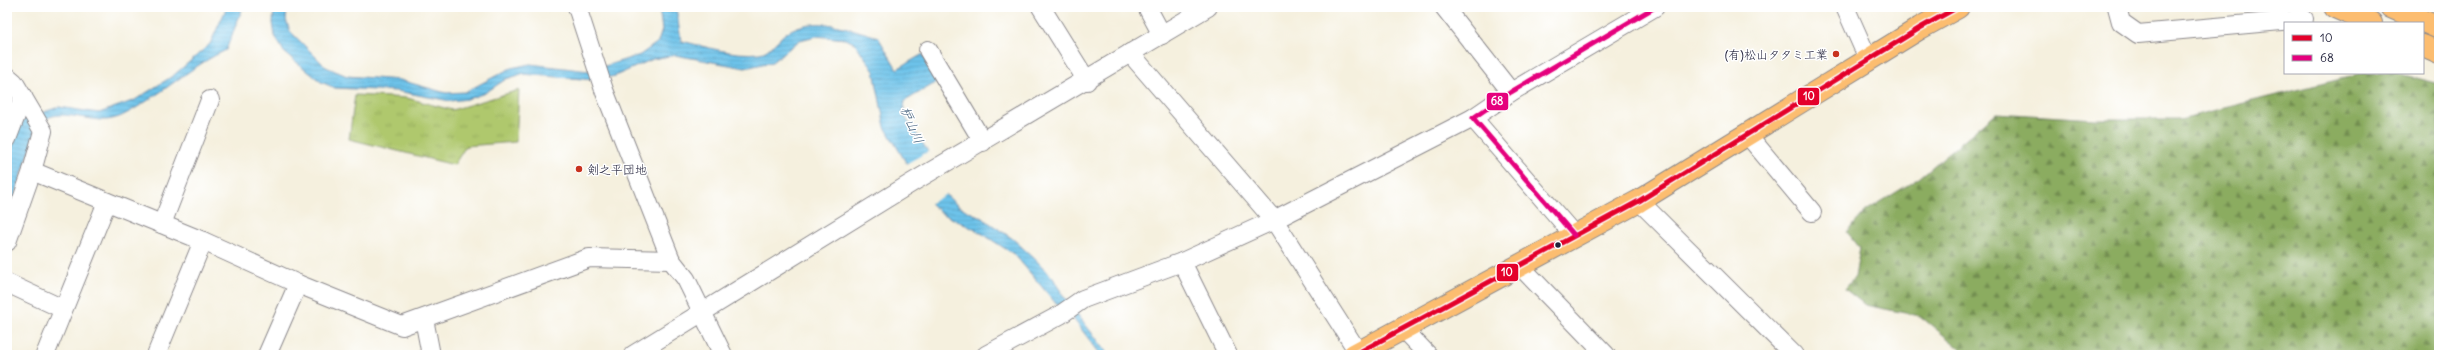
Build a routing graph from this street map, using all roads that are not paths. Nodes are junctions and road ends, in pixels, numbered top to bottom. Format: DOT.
graph roads {
  1 [pos="577,7"];
  2 [pos="1041,7"];
  3 [pos="1147,7"];
  4 [pos="1208,7"];
  5 [pos="1444,7"];
  6 [pos="1656,7"];
  7 [pos="1845,7"];
  8 [pos="1958,7"];
  9 [pos="2117,7"];
  10 [pos="2335,7"];
  11 [pos="2391,7"];
  12 [pos="2304,19"];
  13 [pos="2369,22"];
  14 [pos="2439,28"];
  15 [pos="1162,35"];
  16 [pos="2424,46"];
  17 [pos="928,50"];
  18 [pos="1130,53"];
  19 [pos="2439,54"];
  20 [pos="1869,61"];
  21 [pos="7,76"];
  22 [pos="1086,81"];
  23 [pos="1511,92"];
  24 [pos="210,100"];
  25 [pos="27,104"];
  26 [pos="1473,118"];
  27 [pos="1747,134"];
  28 [pos="7,139"];
  29 [pos="983,142"];
  30 [pos="32,171"];
  31 [pos="107,202"];
  32 [pos="1639,202"];
  33 [pos="1812,212"];
  34 [pos="1274,220"];
  35 [pos="162,224"];
  36 [pos="1574,235"];
  37 [pos="203,240"];
  38 [pos="7,242"];
  39 [pos="671,260"];
  40 [pos="1182,262"];
  41 [pos="1519,265"];
  42 [pos="7,283"];
  43 [pos="298,284"];
  44 [pos="63,309"];
  45 [pos="702,313"];
  46 [pos="424,319"];
  47 [pos="1403,329"];
  48 [pos="1356,354"];
  49 [pos="45,355"];
  50 [pos="156,355"];
  51 [pos="268,355"];
  52 [pos="431,355"];
  53 [pos="633,355"];
  54 [pos="723,355"];
  55 [pos="986,355"];
  56 [pos="1228,355"];
  57 [pos="1428,355"];
  58 [pos="1606,355"];
  59 [pos="1794,355"];
  1 -- 39 [label="street"];
  2 -- 22 [label="street"];
  3 -- 15 [label="street"];
  4 -- 15 [label="street"];
  5 -- 23 [label="street"];
  6 -- 23 [label="street"];
  7 -- 20 [label="street"];
  8 -- 20 [label="main road"];
  9 -- 12 [label="street"];
  10 -- 13 [label="main road"];
  11 -- 14 [label="main road"];
  15 -- 18 [label="street"];
  16 -- 19 [label="main road"];
  17 -- 29 [label="street"];
  18 -- 22 [label="street"];
  18 -- 34 [label="street"];
  20 -- 27 [label="main road"];
  21 -- 25 [label="street"];
  22 -- 29 [label="street"];
  23 -- 26 [label="street"];
  24 -- 35 [label="street"];
  25 -- 28 [label="street"];
  25 -- 30 [label="street"];
  26 -- 34 [label="street"];
  26 -- 36 [label="street"];
  27 -- 32 [label="main road"];
  27 -- 33 [label="street"];
  29 -- 45 [label="street"];
  30 -- 31 [label="street"];
  30 -- 38 [label="street"];
  31 -- 35 [label="street"];
  31 -- 44 [label="street"];
  32 -- 36 [label="main road"];
  32 -- 59 [label="street"];
  34 -- 40 [label="street"];
  34 -- 48 [label="street"];
  35 -- 37 [label="street"];
  36 -- 41 [label="main road"];
  37 -- 43 [label="street"];
  37 -- 50 [label="street"];
  39 -- 45 [label="street"];
  39 -- 46 [label="street"];
  40 -- 55 [label="street"];
  40 -- 56 [label="street"];
  41 -- 47 [label="main road"];
  41 -- 58 [label="street"];
  42 -- 44 [label="street"];
  43 -- 46 [label="street"];
  43 -- 51 [label="street"];
  44 -- 49 [label="street"];
  45 -- 53 [label="street"];
  45 -- 54 [label="street"];
  46 -- 52 [label="street"];
  47 -- 48 [label="main road"];
  47 -- 57 [label="street"];
}
